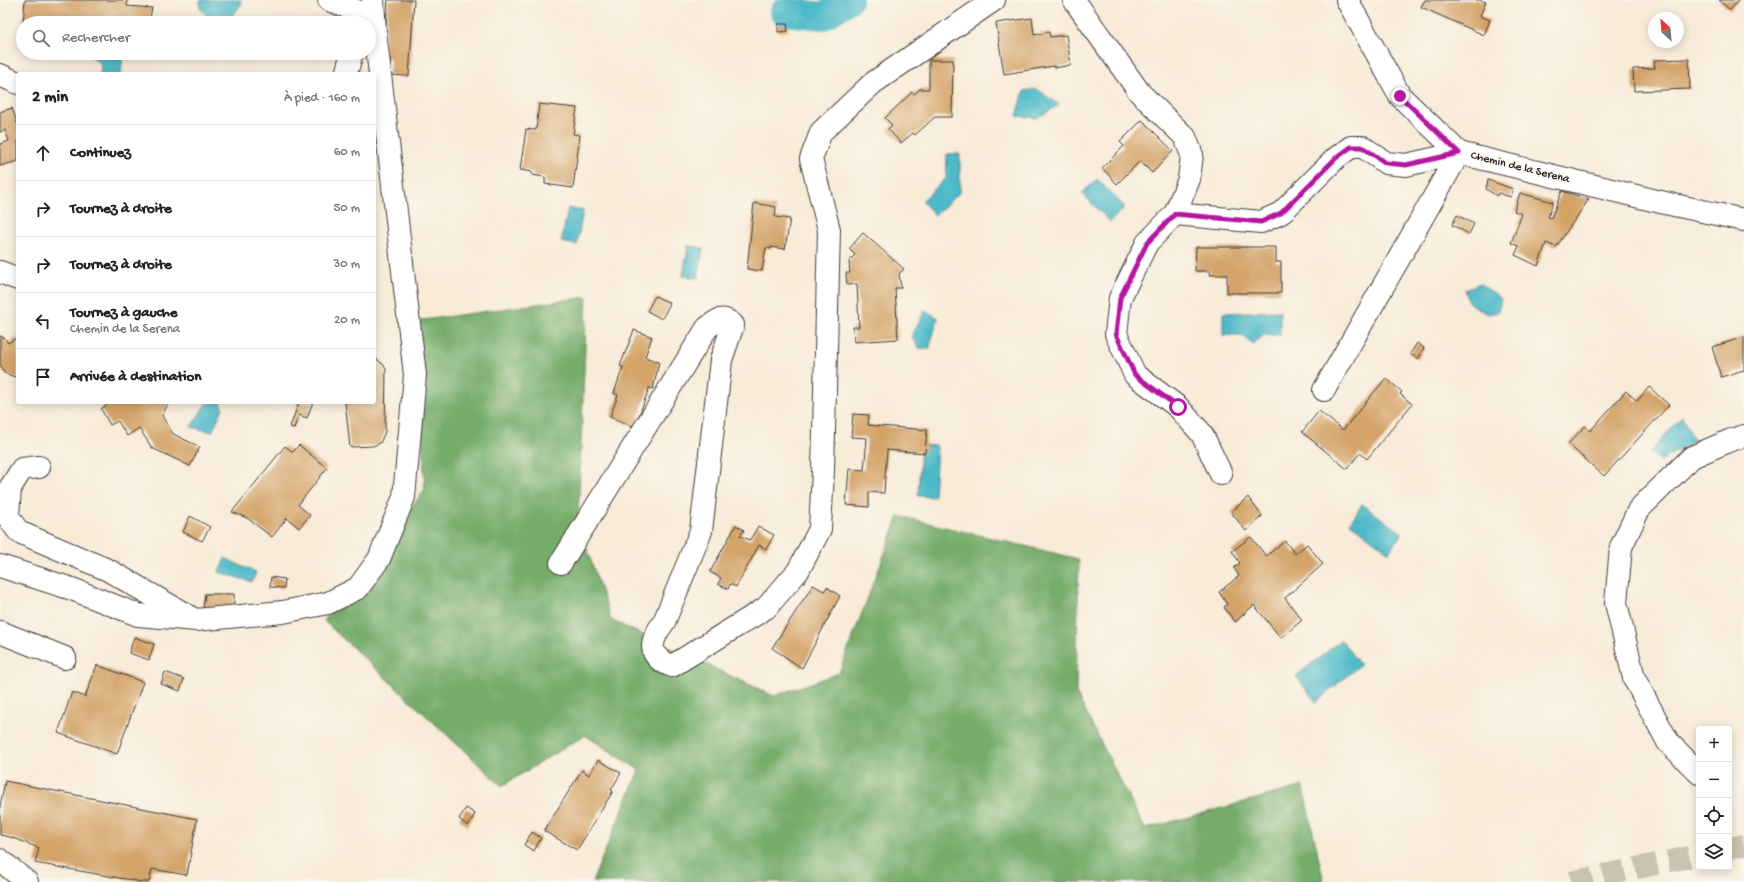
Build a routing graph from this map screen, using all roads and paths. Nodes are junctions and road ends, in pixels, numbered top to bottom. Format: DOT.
graph roads {
  1 [pos="329,0"];
  2 [pos="994,0"];
  3 [pos="1074,0"];
  4 [pos="1347,0"];
  5 [pos="365,9"];
  6 [pos="376,40"];
  7 [pos="0,75"];
  8 [pos="16,82"];
  9 [pos="1459,153"];
  10 [pos="1175,214"];
  11 [pos="1744,220"];
  12 [pos="0,272"];
  13 [pos="16,278"];
  14 [pos="1324,390"];
  15 [pos="1744,436"];
  16 [pos="39,467"];
  17 [pos="1221,474"];
  18 [pos="561,563"];
  19 [pos="0,566"];
  20 [pos="196,620"];
  21 [pos="0,632"];
  22 [pos="65,658"];
  23 [pos="1696,770"];
  24 [pos="0,860"];
  25 [pos="27,882"];
  1 -- 5 [label="street"];
  2 -- 18 [label="street"];
  3 -- 10 [label="street"];
  4 -- 9 [label="street, Chemin de la Serena"];
  6 -- 20 [label="street"];
  7 -- 8 [label="street"];
  9 -- 10 [label="street"];
  9 -- 11 [label="street, Chemin de la Serena"];
  9 -- 14 [label="street"];
  10 -- 17 [label="street"];
  12 -- 13 [label="street"];
  15 -- 23 [label="street"];
  16 -- 20 [label="street"];
  19 -- 20 [label="street"];
  21 -- 22 [label="street"];
  24 -- 25 [label="street"];
}
